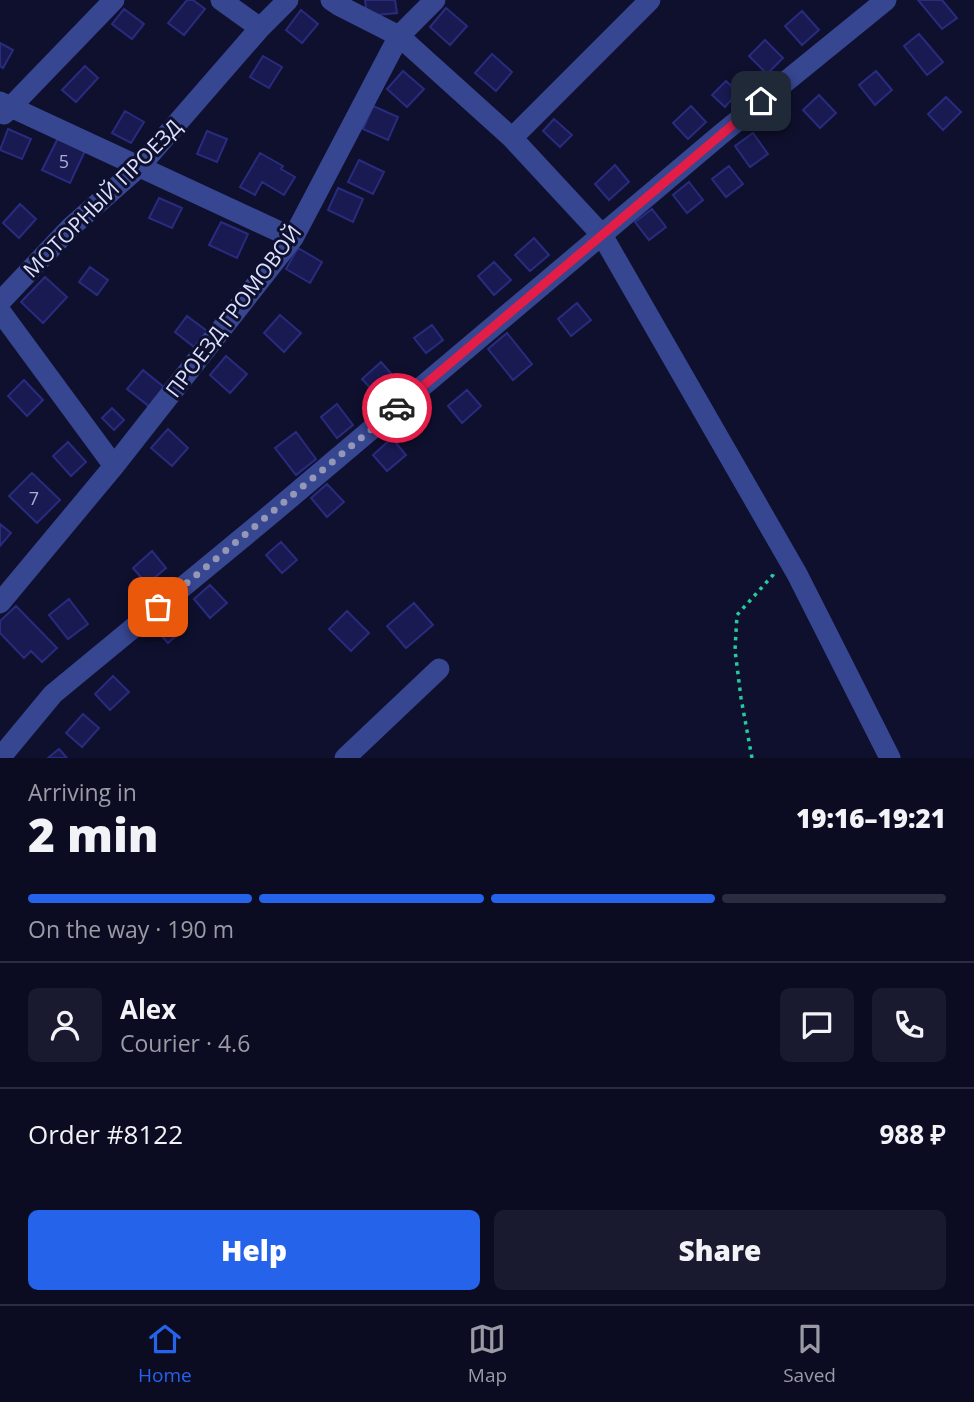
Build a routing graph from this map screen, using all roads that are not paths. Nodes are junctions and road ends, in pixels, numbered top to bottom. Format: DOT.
graph roads {
  1 [pos="114,0"];
  2 [pos="221,0"];
  3 [pos="288,0"];
  4 [pos="331,0"];
  5 [pos="435,0"];
  6 [pos="650,0"];
  7 [pos="886,0"];
  8 [pos="260,28"];
  9 [pos="399,36"];
  10 [pos="4,109"];
  11 [pos="512,138"];
  12 [pos="139,167"];
  13 [pos="602,235"];
  14 [pos="293,238"];
  15 [pos="0,302"];
  16 [pos="0,311"];
  17 [pos="114,466"];
  18 [pos="0,603"];
  19 [pos="439,669"];
  20 [pos="1,758"];
  21 [pos="345,758"];
  22 [pos="890,758"];
  1 -- 10 [label="street"];
  2 -- 8 [label="street"];
  3 -- 8 [label="street, МОТОРНЫЙ ПРОЕЗД"];
  4 -- 9 [label="street"];
  5 -- 9 [label="street, ПРОЕЗД ГРОМОВОЙ"];
  6 -- 11 [label="street"];
  7 -- 13 [label="street"];
  8 -- 12 [label="street, МОТОРНЫЙ ПРОЕЗД"];
  9 -- 11 [label="street"];
  9 -- 14 [label="street, ПРОЕЗД ГРОМОВОЙ"];
  10 -- 12 [label="street"];
  11 -- 13 [label="street"];
  12 -- 14 [label="street"];
  12 -- 15 [label="street, МОТОРНЫЙ ПРОЕЗД"];
  13 -- 20 [label="street"];
  13 -- 22 [label="street"];
  14 -- 17 [label="street, ПРОЕЗД ГРОМОВОЙ"];
  16 -- 17 [label="street"];
  17 -- 18 [label="street, ПРОЕЗД ГРОМОВОЙ"];
  19 -- 21 [label="street"];
}
